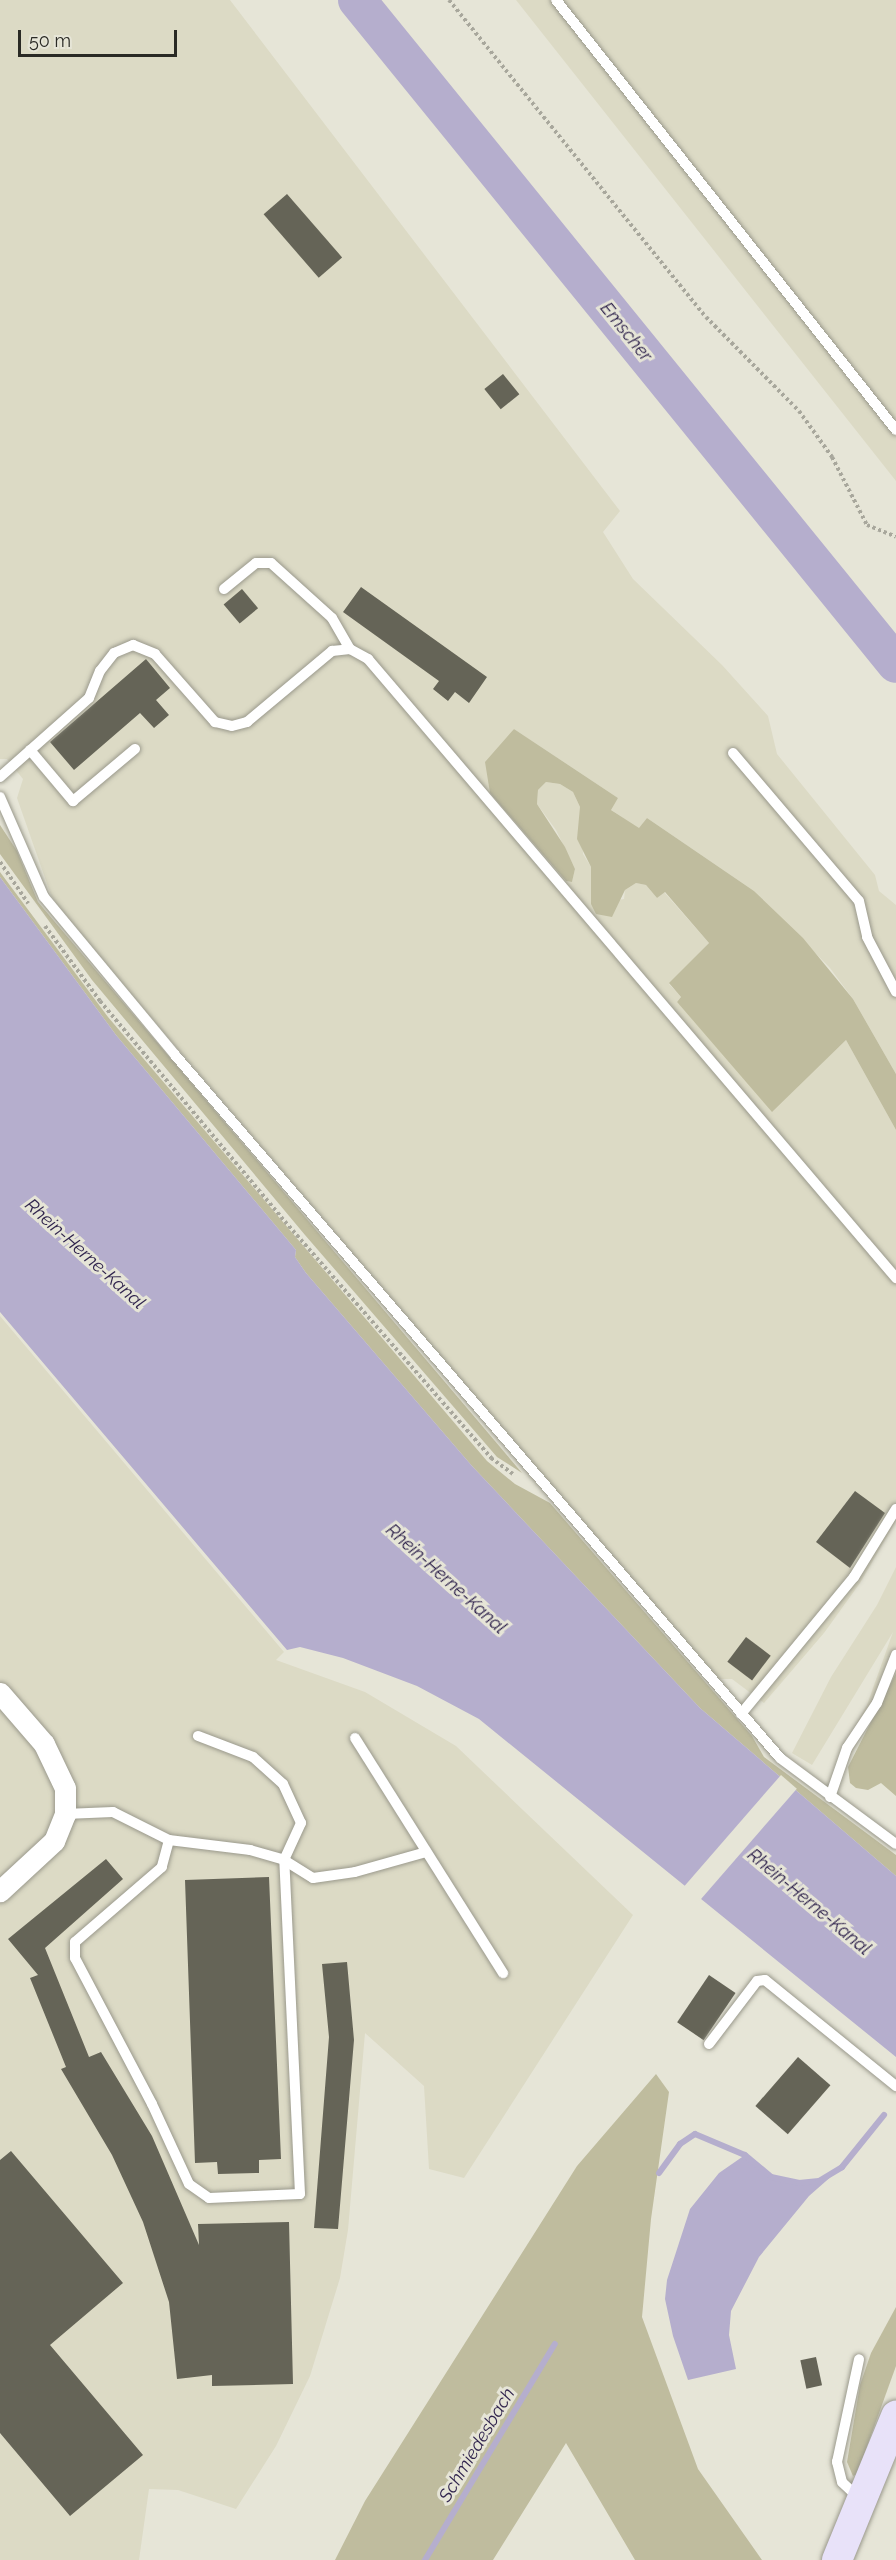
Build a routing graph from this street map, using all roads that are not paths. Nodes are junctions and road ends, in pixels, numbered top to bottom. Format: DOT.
graph roads {
  1 [pos="556,0"];
  2 [pos="896,430"];
  3 [pos="224,589"];
  4 [pos="350,649"];
  5 [pos="135,749"];
  6 [pos="30,750"];
  7 [pos="733,753"];
  8 [pos="0,777"];
  9 [pos="0,797"];
  10 [pos="896,992"];
  11 [pos="896,1278"];
  12 [pos="896,1509"];
  13 [pos="896,1655"];
  14 [pos="0,1693"];
  15 [pos="741,1714"];
  16 [pos="198,1736"];
  17 [pos="354,1738"];
  18 [pos="830,1797"];
  19 [pos="65,1814"];
  20 [pos="169,1840"];
  21 [pos="896,1844"];
  22 [pos="426,1852"];
  23 [pos="284,1860"];
  24 [pos="0,1891"];
  25 [pos="503,1973"];
  26 [pos="709,2044"];
  27 [pos="896,2086"];
  28 [pos="859,2359"];
  29 [pos="896,2416"];
  30 [pos="864,2501"];
  31 [pos="837,2560"];
  1 -- 2 [label="lane"];
  3 -- 4 [label="lane"];
  4 -- 6 [label="lane"];
  4 -- 11 [label="lane"];
  5 -- 6 [label="lane"];
  6 -- 8 [label="lane"];
  7 -- 10 [label="lane"];
  9 -- 15 [label="lane"];
  12 -- 15 [label="lane"];
  13 -- 18 [label="lane"];
  14 -- 19 [label="street"];
  15 -- 18 [label="lane"];
  16 -- 23 [label="lane"];
  17 -- 22 [label="lane"];
  18 -- 21 [label="lane"];
  19 -- 20 [label="lane"];
  19 -- 24 [label="street"];
  20 -- 23 [label="lane"];
  20 -- 23 [label="lane"];
  22 -- 23 [label="lane"];
  22 -- 25 [label="lane"];
  26 -- 27 [label="lane"];
  28 -- 30 [label="lane"];
  29 -- 30 [label="main road"];
  30 -- 31 [label="main road"];
}
